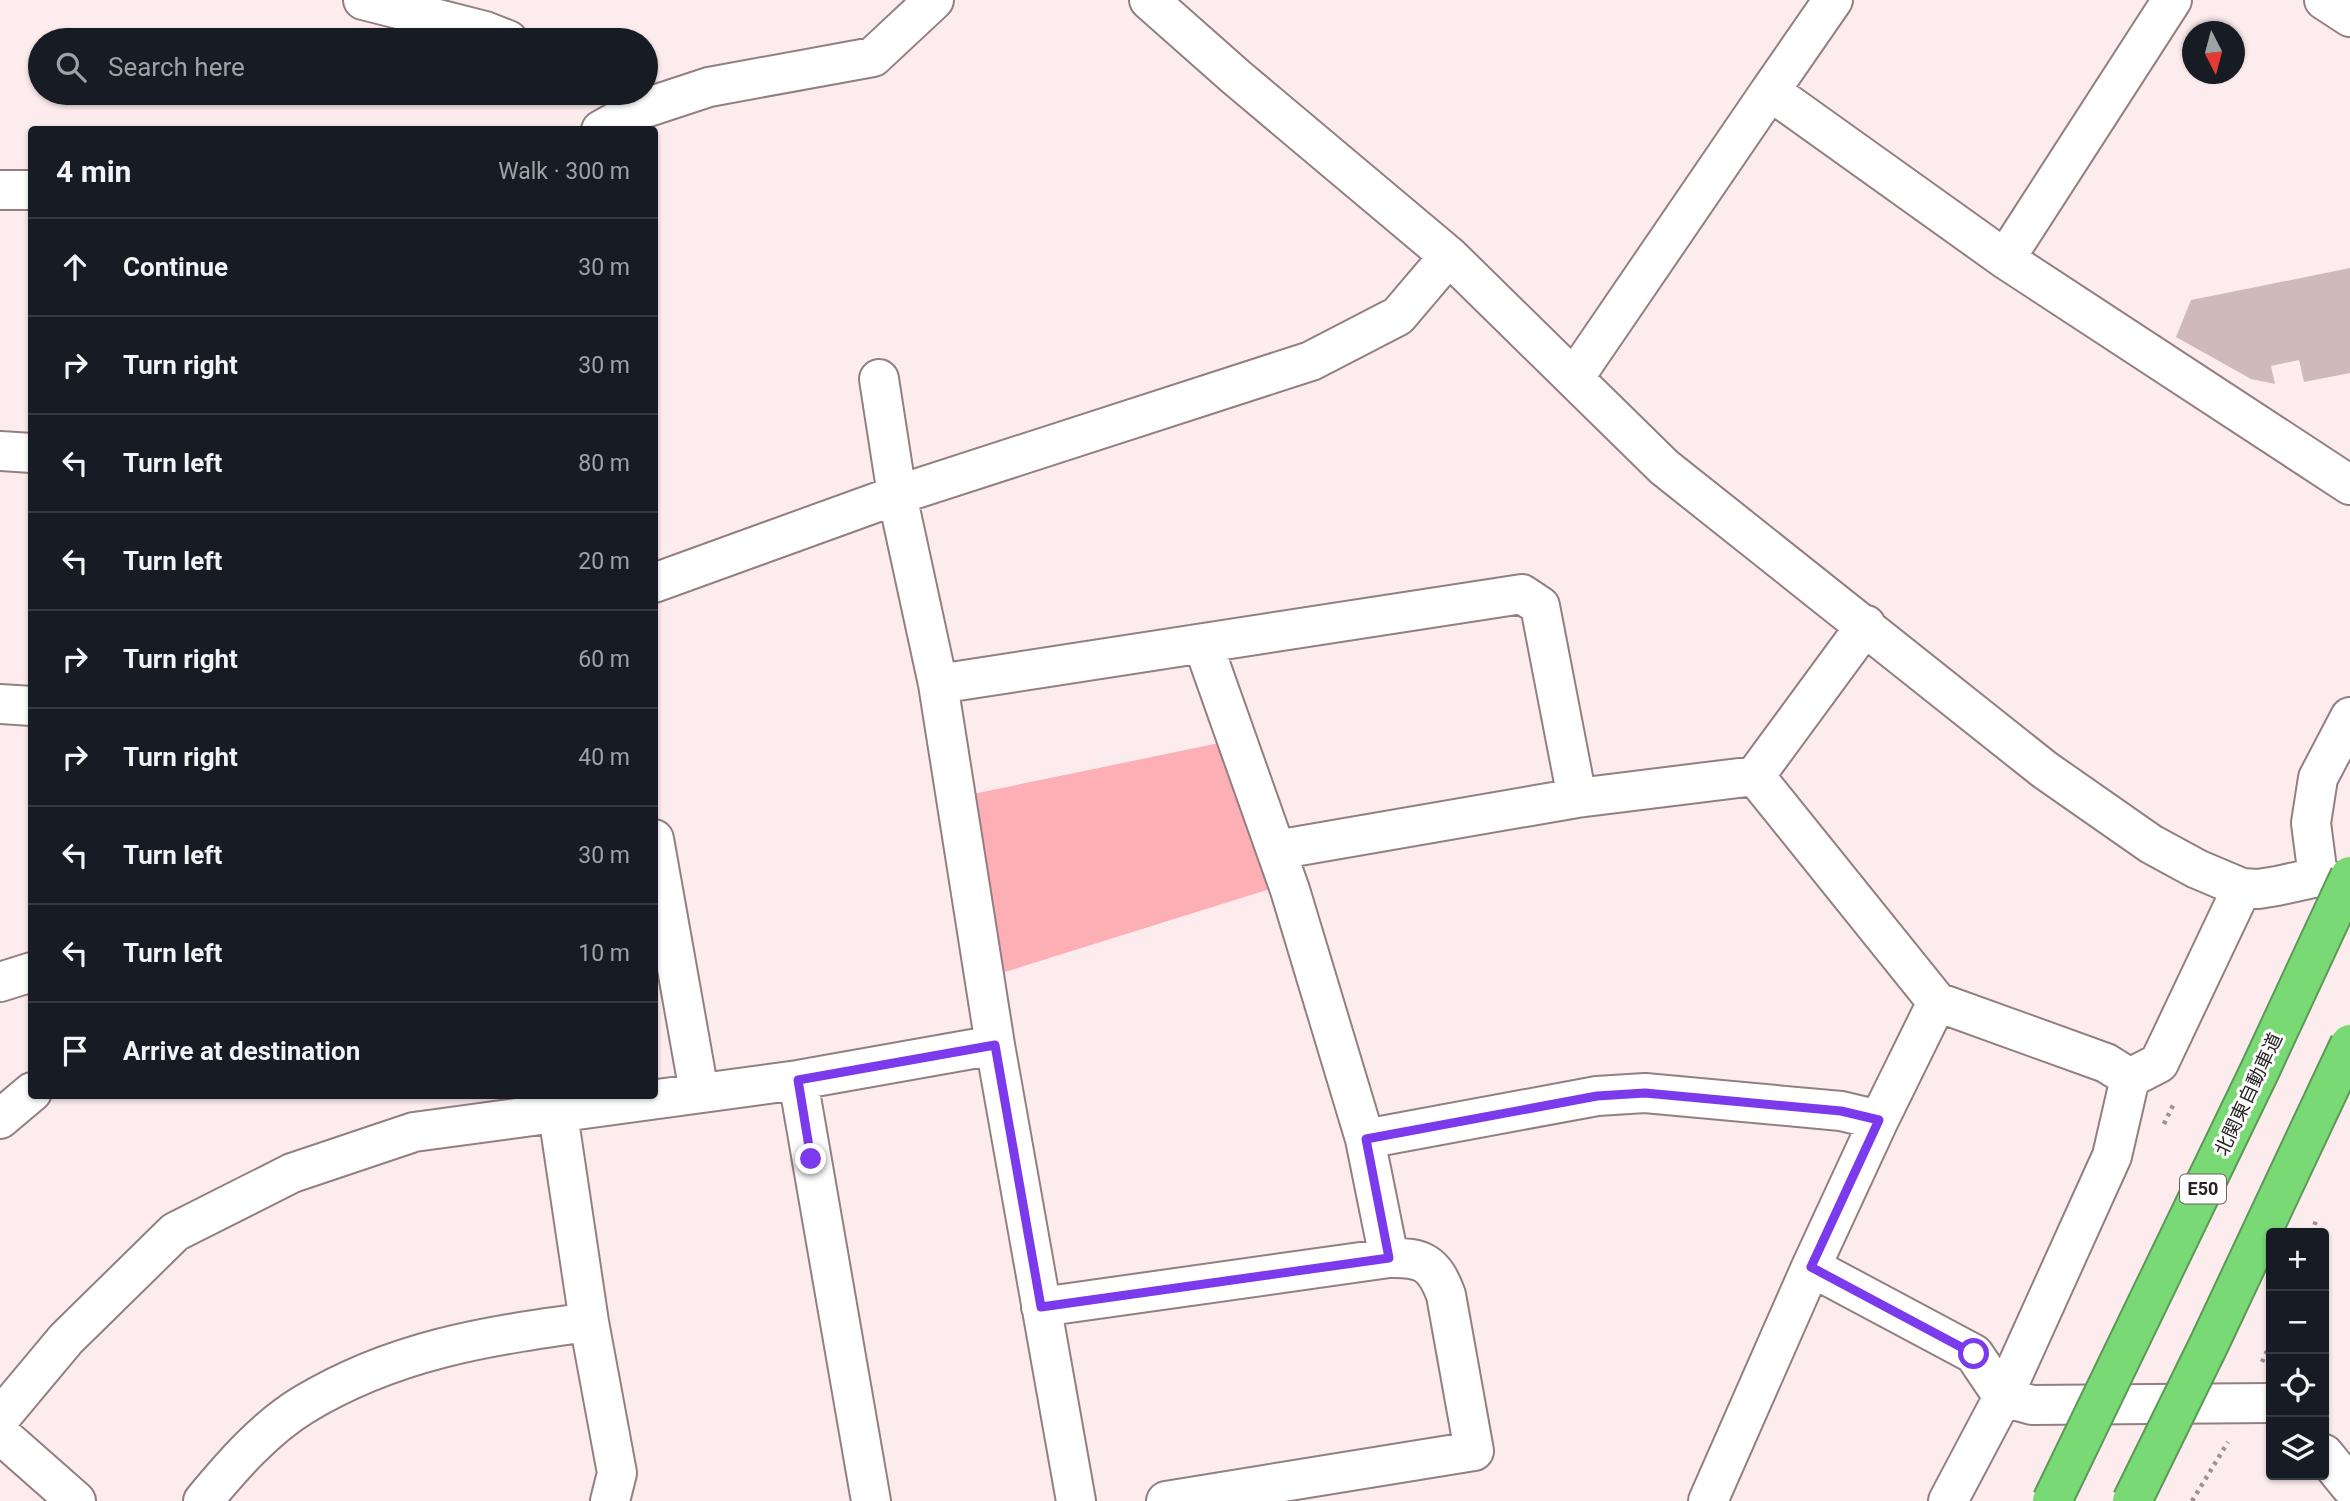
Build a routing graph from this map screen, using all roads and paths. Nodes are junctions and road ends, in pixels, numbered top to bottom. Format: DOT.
graph roads {
  1 [pos="934,0"];
  2 [pos="1149,0"];
  3 [pos="1833,0"];
  4 [pos="2172,0"];
  5 [pos="2324,0"];
  6 [pos="372,2"];
  7 [pos="2350,17"];
  8 [pos="473,28"];
  9 [pos="1770,91"];
  10 [pos="658,97"];
  11 [pos="644,105"];
  12 [pos="608,126"];
  13 [pos="0,190"];
  14 [pos="28,190"];
  15 [pos="1449,256"];
  16 [pos="2005,260"];
  17 [pos="1574,378"];
  18 [pos="879,379"];
  19 [pos="2350,485"];
  20 [pos="897,495"];
  21 [pos="658,582"];
  22 [pos="1866,625"];
  23 [pos="1203,644"];
  24 [pos="938,684"];
  25 [pos="0,704"];
  26 [pos="28,706"];
  27 [pos="2350,717"];
  28 [pos="1755,776"];
  29 [pos="1577,799"];
  30 [pos="1276,850"];
  31 [pos="2339,881"];
  32 [pos="658,884"];
  33 [pos="2242,888"];
  34 [pos="28,973"];
  35 [pos="0,982"];
  36 [pos="1937,1002"];
  37 [pos="2350,1044"];
  38 [pos="995,1045"];
  39 [pos="2130,1078"];
  40 [pos="798,1080"];
  41 [pos="699,1092"];
  42 [pos="2179,1093"];
  43 [pos="28,1095"];
  44 [pos="658,1098"];
  45 [pos="654,1099"];
  46 [pos="558,1114"];
  47 [pos="0,1119"];
  48 [pos="1879,1120"];
  49 [pos="2162,1129"];
  50 [pos="1366,1139"];
  51 [pos="1389,1258"];
  52 [pos="1811,1267"];
  53 [pos="1041,1307"];
  54 [pos="589,1322"];
  55 [pos="2003,1397"];
  56 [pos="2266,1403"];
  57 [pos="0,1418"];
  58 [pos="0,1434"];
  59 [pos="2232,1437"];
  60 [pos="2329,1460"];
  61 [pos="2350,1486"];
  62 [pos="76,1501"];
  63 [pos="203,1501"];
  64 [pos="610,1501"];
  65 [pos="871,1501"];
  66 [pos="1076,1501"];
  67 [pos="1166,1501"];
  68 [pos="1708,1501"];
  69 [pos="1948,1501"];
  70 [pos="2052,1501"];
  71 [pos="2132,1501"];
  72 [pos="2192,1501"];
  1 -- 10 [label="street"];
  2 -- 15 [label="street"];
  3 -- 9 [label="street"];
  4 -- 16 [label="street"];
  5 -- 7 [label="street"];
  6 -- 8 [label="street"];
  9 -- 16 [label="street"];
  9 -- 17 [label="street"];
  11 -- 12 [label="street"];
  13 -- 14 [label="street"];
  15 -- 17 [label="street"];
  15 -- 20 [label="street"];
  16 -- 19 [label="street"];
  17 -- 22 [label="street"];
  18 -- 20 [label="street"];
  20 -- 21 [label="street"];
  20 -- 24 [label="street"];
  22 -- 28 [label="street"];
  22 -- 33 [label="street"];
  23 -- 24 [label="street"];
  23 -- 29 [label="street"];
  23 -- 30 [label="street"];
  24 -- 38 [label="street"];
  25 -- 26 [label="street"];
  27 -- 31 [label="street"];
  28 -- 29 [label="street"];
  28 -- 36 [label="street"];
  29 -- 30 [label="street"];
  30 -- 50 [label="street"];
  31 -- 33 [label="street"];
  31 -- 70 [label="highway, 北関東自動車道 / E50, bridge"];
  32 -- 41 [label="street"];
  33 -- 39 [label="street"];
  34 -- 35 [label="street"];
  36 -- 39 [label="street"];
  36 -- 48 [label="street"];
  37 -- 71 [label="highway, bridge"];
  38 -- 40 [label="street"];
  38 -- 53 [label="street"];
  39 -- 55 [label="street"];
  40 -- 41 [label="street"];
  40 -- 65 [label="street"];
  41 -- 44 [label="street"];
  42 -- 49 [label="path"];
  43 -- 47 [label="street"];
  45 -- 46 [label="street"];
  46 -- 54 [label="street"];
  46 -- 57 [label="street"];
  48 -- 50 [label="street"];
  48 -- 52 [label="street"];
  50 -- 51 [label="street"];
  51 -- 53 [label="street"];
  51 -- 67 [label="street"];
  52 -- 55 [label="street"];
  52 -- 68 [label="street"];
  53 -- 66 [label="street"];
  54 -- 63 [label="street"];
  54 -- 64 [label="street"];
  55 -- 56 [label="street"];
  55 -- 69 [label="street"];
  58 -- 62 [label="street"];
  59 -- 72 [label="path"];
  60 -- 61 [label="street"];
}
